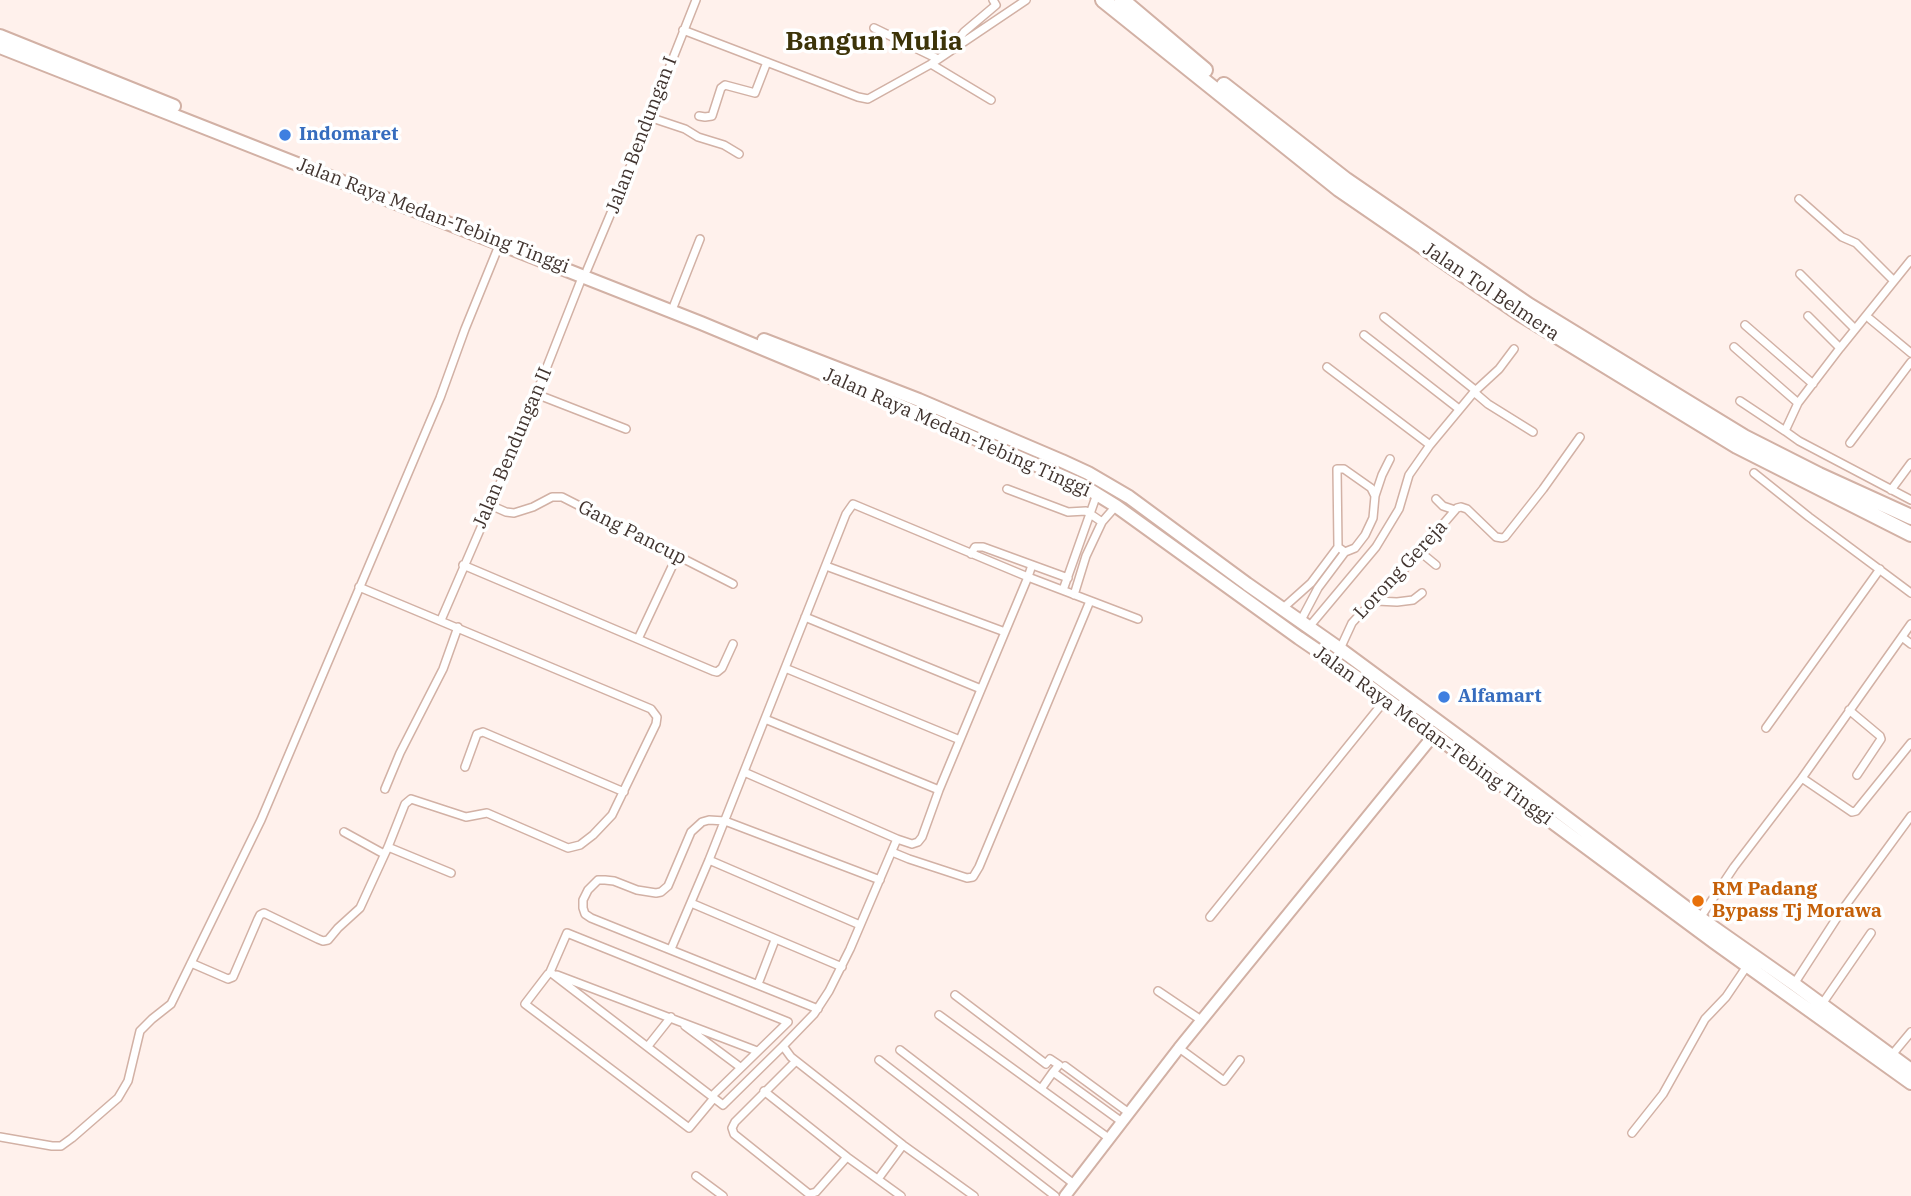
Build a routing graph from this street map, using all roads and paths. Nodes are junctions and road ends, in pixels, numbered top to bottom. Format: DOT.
graph roads {
  1 [pos="696,0"];
  2 [pos="993,0"];
  3 [pos="1026,0"];
  4 [pos="1103,0"];
  5 [pos="1122,0"];
  6 [pos="874,28"];
  7 [pos="683,30"];
  8 [pos="0,36"];
  9 [pos="961,42"];
  10 [pos="0,47"];
  11 [pos="934,61"];
  12 [pos="767,62"];
  13 [pos="991,100"];
  14 [pos="699,116"];
  15 [pos="649,117"];
  16 [pos="1279,135"];
  17 [pos="1294,146"];
  18 [pos="739,154"];
  19 [pos="1799,199"];
  20 [pos="700,239"];
  21 [pos="500,243"];
  22 [pos="1911,260"];
  23 [pos="585,273"];
  24 [pos="1800,274"];
  25 [pos="1894,281"];
  26 [pos="674,305"];
  27 [pos="1808,316"];
  28 [pos="1384,317"];
  29 [pos="1870,320"];
  30 [pos="1745,325"];
  31 [pos="1856,329"];
  32 [pos="1364,335"];
  33 [pos="1734,346"];
  34 [pos="1840,348"];
  35 [pos="1514,349"];
  36 [pos="1911,353"];
  37 [pos="1911,362"];
  38 [pos="1327,367"];
  39 [pos="1812,384"];
  40 [pos="1475,391"];
  41 [pos="536,394"];
  42 [pos="1740,401"];
  43 [pos="1798,403"];
  44 [pos="1459,409"];
  45 [pos="626,429"];
  46 [pos="1785,431"];
  47 [pos="1533,432"];
  48 [pos="1580,437"];
  49 [pos="1850,443"];
  50 [pos="1430,445"];
  51 [pos="1390,459"];
  52 [pos="1911,463"];
  53 [pos="1754,473"];
  54 [pos="1007,489"];
  55 [pos="1891,489"];
  56 [pos="1097,494"];
  57 [pos="1375,496"];
  58 [pos="1436,499"];
  59 [pos="1911,500"];
  60 [pos="490,505"];
  61 [pos="1116,506"];
  62 [pos="1455,510"];
  63 [pos="1091,514"];
  64 [pos="1911,517"];
  65 [pos="1102,522"];
  66 [pos="1911,534"];
  67 [pos="1341,550"];
  68 [pos="1419,551"];
  69 [pos="971,554"];
  70 [pos="677,556"];
  71 [pos="463,565"];
  72 [pos="1032,565"];
  73 [pos="1436,565"];
  74 [pos="826,566"];
  75 [pos="1880,569"];
  76 [pos="1028,578"];
  77 [pos="1068,578"];
  78 [pos="733,584"];
  79 [pos="1314,585"];
  80 [pos="359,587"];
  81 [pos="1243,589"];
  82 [pos="1063,590"];
  83 [pos="1422,593"];
  84 [pos="1911,593"];
  85 [pos="1074,595"];
  86 [pos="1090,601"];
  87 [pos="1377,601"];
  88 [pos="1282,609"];
  89 [pos="805,617"];
  90 [pos="1138,619"];
  91 [pos="441,620"];
  92 [pos="1911,624"];
  93 [pos="1304,625"];
  94 [pos="458,627"];
  95 [pos="1005,632"];
  96 [pos="1902,637"];
  97 [pos="638,639"];
  98 [pos="733,644"];
  99 [pos="1911,644"];
  100 [pos="1340,649"];
  101 [pos="785,668"];
  102 [pos="981,689"];
  103 [pos="1386,699"];
  104 [pos="1849,710"];
  105 [pos="765,719"];
  106 [pos="1766,728"];
  107 [pos="1433,736"];
  108 [pos="960,740"];
  109 [pos="1911,743"];
  110 [pos="465,767"];
  111 [pos="744,772"];
  112 [pos="1857,775"];
  113 [pos="1802,778"];
  114 [pos="385,789"];
  115 [pos="939,790"];
  116 [pos="624,792"];
  117 [pos="1911,816"];
  118 [pos="725,821"];
  119 [pos="344,832"];
  120 [pos="897,839"];
  121 [pos="386,850"];
  122 [pos="892,852"];
  123 [pos="709,860"];
  124 [pos="451,873"];
  125 [pos="880,880"];
  126 [pos="691,904"];
  127 [pos="1210,917"];
  128 [pos="1700,919"];
  129 [pos="860,925"];
  130 [pos="1871,933"];
  131 [pos="775,940"];
  132 [pos="671,948"];
  133 [pos="191,963"];
  134 [pos="1747,966"];
  135 [pos="842,967"];
  136 [pos="549,973"];
  137 [pos="758,984"];
  138 [pos="1794,984"];
  139 [pos="1158,991"];
  140 [pos="956,995"];
  141 [pos="1819,1009"];
  142 [pos="816,1012"];
  143 [pos="939,1015"];
  144 [pos="673,1018"];
  145 [pos="1201,1020"];
  146 [pos="1911,1032"];
  147 [pos="648,1046"];
  148 [pos="783,1047"];
  149 [pos="1179,1048"];
  150 [pos="757,1051"];
  151 [pos="900,1051"];
  152 [pos="1891,1056"];
  153 [pos="793,1059"];
  154 [pos="879,1060"];
  155 [pos="1240,1060"];
  156 [pos="1065,1066"];
  157 [pos="740,1067"];
  158 [pos="1911,1070"];
  159 [pos="1054,1072"];
  160 [pos="1911,1083"];
  161 [pos="1041,1089"];
  162 [pos="764,1091"];
  163 [pos="713,1097"];
  164 [pos="1126,1118"];
  165 [pos="1632,1133"];
  166 [pos="0,1137"];
  167 [pos="1110,1139"];
  168 [pos="904,1144"];
  169 [pos="847,1157"];
  170 [pos="696,1176"];
  171 [pos="878,1179"];
  172 [pos="1074,1184"];
  173 [pos="723,1196"];
  174 [pos="901,1196"];
  175 [pos="974,1196"];
  176 [pos="1055,1196"];
  177 [pos="1065,1196"];
  1 -- 7 [label="street, Jalan Bendungan I"];
  2 -- 9 [label="street"];
  3 -- 9 [label="street"];
  4 -- 16 [label="highway, Jalan Tol Belmera"];
  5 -- 16 [label="highway, Jalan Tol Belmera"];
  6 -- 11 [label="street"];
  7 -- 12 [label="street"];
  7 -- 15 [label="street, Jalan Bendungan I"];
  8 -- 23 [label="highway, Jalan Raya Medan-Tebing Tinggi"];
  9 -- 11 [label="street"];
  10 -- 21 [label="highway, Jalan Raya Medan-Tebing Tinggi"];
  11 -- 12 [label="street"];
  11 -- 13 [label="street"];
  12 -- 14 [label="street"];
  15 -- 18 [label="street"];
  15 -- 23 [label="street, Jalan Bendungan I"];
  16 -- 17 [label="highway, Jalan Tol Belmera"];
  17 -- 64 [label="highway, Jalan Tol Belmera"];
  17 -- 66 [label="highway, Jalan Tol Belmera"];
  19 -- 25 [label="street"];
  20 -- 26 [label="street"];
  21 -- 23 [label="highway, Jalan Raya Medan-Tebing Tinggi"];
  21 -- 80 [label="street"];
  22 -- 25 [label="street"];
  23 -- 26 [label="highway, Jalan Raya Medan-Tebing Tinggi"];
  23 -- 41 [label="street, Jalan Bendungan II"];
  23 -- 56 [label="highway, Jalan Raya Medan-Tebing Tinggi"];
  24 -- 31 [label="street"];
  25 -- 31 [label="street"];
  26 -- 81 [label="highway, Jalan Raya Medan-Tebing Tinggi"];
  27 -- 34 [label="street"];
  28 -- 40 [label="street"];
  29 -- 36 [label="street"];
  30 -- 39 [label="street"];
  31 -- 34 [label="street"];
  32 -- 44 [label="street"];
  33 -- 43 [label="street"];
  34 -- 39 [label="street"];
  35 -- 40 [label="street"];
  37 -- 49 [label="street"];
  38 -- 50 [label="street"];
  39 -- 43 [label="street"];
  40 -- 44 [label="street"];
  40 -- 47 [label="street"];
  41 -- 45 [label="street"];
  41 -- 60 [label="street, Jalan Bendungan II"];
  42 -- 46 [label="street"];
  43 -- 46 [label="street"];
  44 -- 50 [label="street"];
  46 -- 55 [label="street"];
  48 -- 62 [label="street, Lorong Gereja"];
  50 -- 93 [label="street"];
  51 -- 57 [label="street"];
  52 -- 55 [label="street"];
  53 -- 75 [label="street"];
  54 -- 63 [label="street"];
  55 -- 59 [label="street"];
  56 -- 61 [label="highway, Jalan Raya Medan-Tebing Tinggi"];
  56 -- 63 [label="street"];
  57 -- 67 [label="street"];
  57 -- 67 [label="street"];
  58 -- 62 [label="street"];
  60 -- 70 [label="street, Gang Pancup"];
  60 -- 71 [label="street, Jalan Bendungan II"];
  61 -- 65 [label="street"];
  61 -- 81 [label="highway, Jalan Raya Medan-Tebing Tinggi"];
  62 -- 68 [label="street, Lorong Gereja"];
  63 -- 65 [label="street"];
  63 -- 77 [label="street"];
  65 -- 85 [label="street"];
  67 -- 79 [label="street"];
  68 -- 73 [label="street"];
  68 -- 87 [label="street, Lorong Gereja"];
  69 -- 72 [label="street"];
  69 -- 74 [label="street"];
  69 -- 76 [label="street"];
  70 -- 78 [label="street, Gang Pancup"];
  70 -- 97 [label="street"];
  71 -- 91 [label="street, Jalan Bendungan II"];
  71 -- 97 [label="street"];
  72 -- 76 [label="street"];
  72 -- 77 [label="street"];
  74 -- 89 [label="street"];
  74 -- 95 [label="street"];
  75 -- 84 [label="street"];
  75 -- 106 [label="street"];
  76 -- 82 [label="street"];
  76 -- 95 [label="street"];
  77 -- 82 [label="street"];
  79 -- 88 [label="street"];
  79 -- 93 [label="street"];
  80 -- 91 [label="street"];
  80 -- 133 [label="street"];
  81 -- 88 [label="highway, Jalan Raya Medan-Tebing Tinggi"];
  81 -- 103 [label="highway, Jalan Raya Medan-Tebing Tinggi"];
  82 -- 85 [label="street"];
  83 -- 87 [label="street"];
  85 -- 86 [label="street"];
  86 -- 90 [label="street"];
  86 -- 122 [label="street"];
  87 -- 100 [label="street, Lorong Gereja"];
  88 -- 93 [label="highway, Jalan Raya Medan-Tebing Tinggi"];
  89 -- 101 [label="street"];
  89 -- 102 [label="street"];
  91 -- 94 [label="street"];
  92 -- 96 [label="street"];
  93 -- 100 [label="highway, Jalan Raya Medan-Tebing Tinggi"];
  94 -- 114 [label="street"];
  94 -- 116 [label="street"];
  95 -- 102 [label="street"];
  96 -- 99 [label="street"];
  96 -- 104 [label="street"];
  97 -- 98 [label="street"];
  100 -- 128 [label="highway, Jalan Raya Medan-Tebing Tinggi"];
  101 -- 105 [label="street"];
  101 -- 108 [label="street"];
  102 -- 108 [label="street"];
  103 -- 107 [label="highway, Jalan Raya Medan-Tebing Tinggi"];
  103 -- 127 [label="street"];
  104 -- 112 [label="street"];
  104 -- 113 [label="street"];
  105 -- 111 [label="street"];
  105 -- 115 [label="street"];
  107 -- 134 [label="highway, Jalan Raya Medan-Tebing Tinggi"];
  107 -- 145 [label="main road"];
  108 -- 115 [label="street"];
  109 -- 113 [label="street"];
  110 -- 116 [label="street"];
  111 -- 118 [label="street"];
  111 -- 120 [label="street"];
  113 -- 128 [label="street"];
  115 -- 120 [label="street"];
  116 -- 121 [label="street"];
  117 -- 138 [label="street"];
  118 -- 123 [label="street"];
  118 -- 125 [label="street"];
  118 -- 132 [label="street"];
  119 -- 121 [label="street"];
  120 -- 122 [label="street"];
  121 -- 124 [label="street"];
  121 -- 133 [label="street"];
  122 -- 125 [label="street"];
  123 -- 126 [label="street"];
  123 -- 129 [label="street"];
  125 -- 129 [label="street"];
  126 -- 131 [label="street"];
  126 -- 132 [label="street"];
  128 -- 138 [label="highway, Jalan Raya Medan-Tebing Tinggi"];
  129 -- 135 [label="street"];
  130 -- 141 [label="street"];
  131 -- 135 [label="street"];
  131 -- 137 [label="street"];
  132 -- 137 [label="street"];
  133 -- 166 [label="street"];
  134 -- 141 [label="highway, Jalan Raya Medan-Tebing Tinggi"];
  134 -- 165 [label="street"];
  135 -- 142 [label="street"];
  136 -- 144 [label="street"];
  136 -- 147 [label="street"];
  136 -- 150 [label="street"];
  136 -- 163 [label="street"];
  137 -- 142 [label="street"];
  138 -- 141 [label="highway, Jalan Raya Medan-Tebing Tinggi"];
  139 -- 145 [label="street"];
  140 -- 159 [label="street"];
  141 -- 152 [label="highway, Jalan Raya Medan-Tebing Tinggi"];
  141 -- 160 [label="highway, Jalan Raya Medan-Tebing Tinggi"];
  142 -- 148 [label="street"];
  143 -- 161 [label="street"];
  144 -- 147 [label="street"];
  144 -- 150 [label="street"];
  144 -- 157 [label="street"];
  145 -- 149 [label="main road"];
  146 -- 152 [label="street"];
  147 -- 163 [label="street"];
  148 -- 153 [label="street"];
  148 -- 163 [label="street"];
  149 -- 155 [label="street"];
  149 -- 164 [label="main road"];
  150 -- 157 [label="street"];
  151 -- 172 [label="street"];
  152 -- 158 [label="highway, Jalan Raya Medan-Tebing Tinggi"];
  153 -- 162 [label="street"];
  153 -- 168 [label="street"];
  154 -- 176 [label="street"];
  156 -- 164 [label="street"];
  157 -- 163 [label="street"];
  159 -- 161 [label="street"];
  159 -- 164 [label="street"];
  161 -- 167 [label="street"];
  162 -- 169 [label="street"];
  162 -- 169 [label="street"];
  164 -- 167 [label="main road"];
  167 -- 172 [label="main road"];
  168 -- 171 [label="street"];
  168 -- 175 [label="street"];
  169 -- 171 [label="street"];
  170 -- 173 [label="street"];
  171 -- 174 [label="street"];
  172 -- 177 [label="main road"];
}
